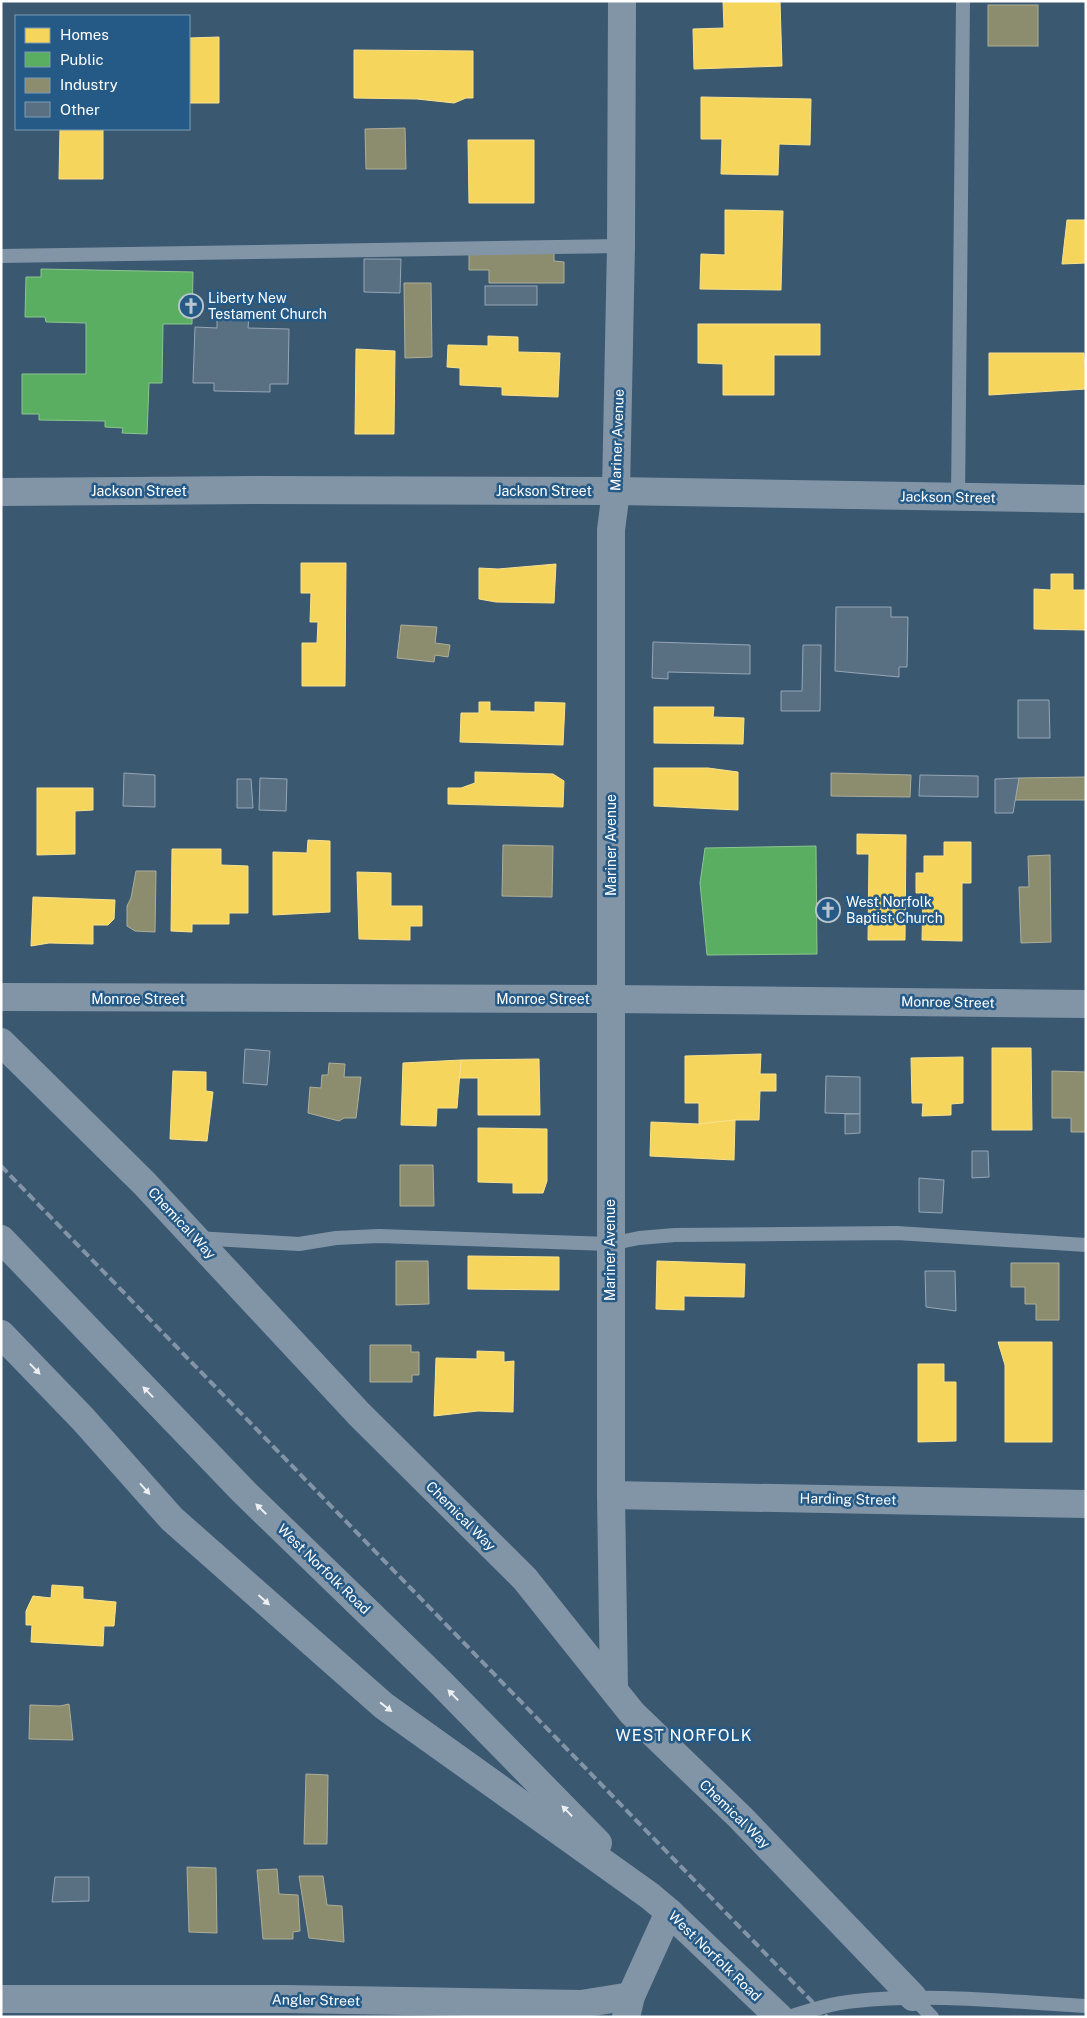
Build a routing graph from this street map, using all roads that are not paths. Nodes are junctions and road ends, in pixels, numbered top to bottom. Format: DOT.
graph roads {
  1 [pos="622,1"];
  2 [pos="963,1"];
  3 [pos="621,246"];
  4 [pos="1,256"];
  5 [pos="616,491"];
  6 [pos="1,492"];
  7 [pos="958,497"];
  8 [pos="1086,500"];
  9 [pos="1,997"];
  10 [pos="610,999"];
  11 [pos="1086,1004"];
  12 [pos="1,1042"];
  13 [pos="195,1238"];
  14 [pos="1,1239"];
  15 [pos="610,1244"];
  16 [pos="1086,1245"];
  17 [pos="1,1334"];
  18 [pos="611,1494"];
  19 [pos="1086,1504"];
  20 [pos="614,1689"];
  21 [pos="660,1904"];
  22 [pos="913,1997"];
  23 [pos="1,1999"];
  24 [pos="1086,2006"];
  25 [pos="628,2007"];
  26 [pos="779,2017"];
  27 [pos="789,2017"];
  28 [pos="932,2017"];
  1 -- 3 [label="street, Mariner Avenue"];
  2 -- 7 [label="lane"];
  3 -- 4 [label="lane"];
  3 -- 5 [label="street, Mariner Avenue"];
  5 -- 6 [label="street, Jackson Street"];
  5 -- 7 [label="street, Jackson Street"];
  5 -- 10 [label="street, Mariner Avenue"];
  7 -- 8 [label="street, Jackson Street"];
  9 -- 10 [label="street, Monroe Street"];
  10 -- 11 [label="street, Monroe Street"];
  10 -- 15 [label="street, Mariner Avenue"];
  12 -- 13 [label="street, Chemical Way"];
  13 -- 15 [label="lane"];
  13 -- 20 [label="street, Chemical Way"];
  21 -- 14 [label="street, West Norfolk Road, one-way"];
  15 -- 16 [label="lane"];
  15 -- 18 [label="street, Mariner Avenue"];
  17 -- 21 [label="street, West Norfolk Road, one-way"];
  18 -- 19 [label="street, Harding Street"];
  18 -- 20 [label="street, Mariner Avenue"];
  20 -- 22 [label="street, Chemical Way"];
  21 -- 25 [label="street"];
  21 -- 26 [label="street, West Norfolk Road"];
  22 -- 24 [label="lane"];
  22 -- 27 [label="lane"];
  22 -- 28 [label="lane"];
  23 -- 25 [label="street, Angler Street"];
}
